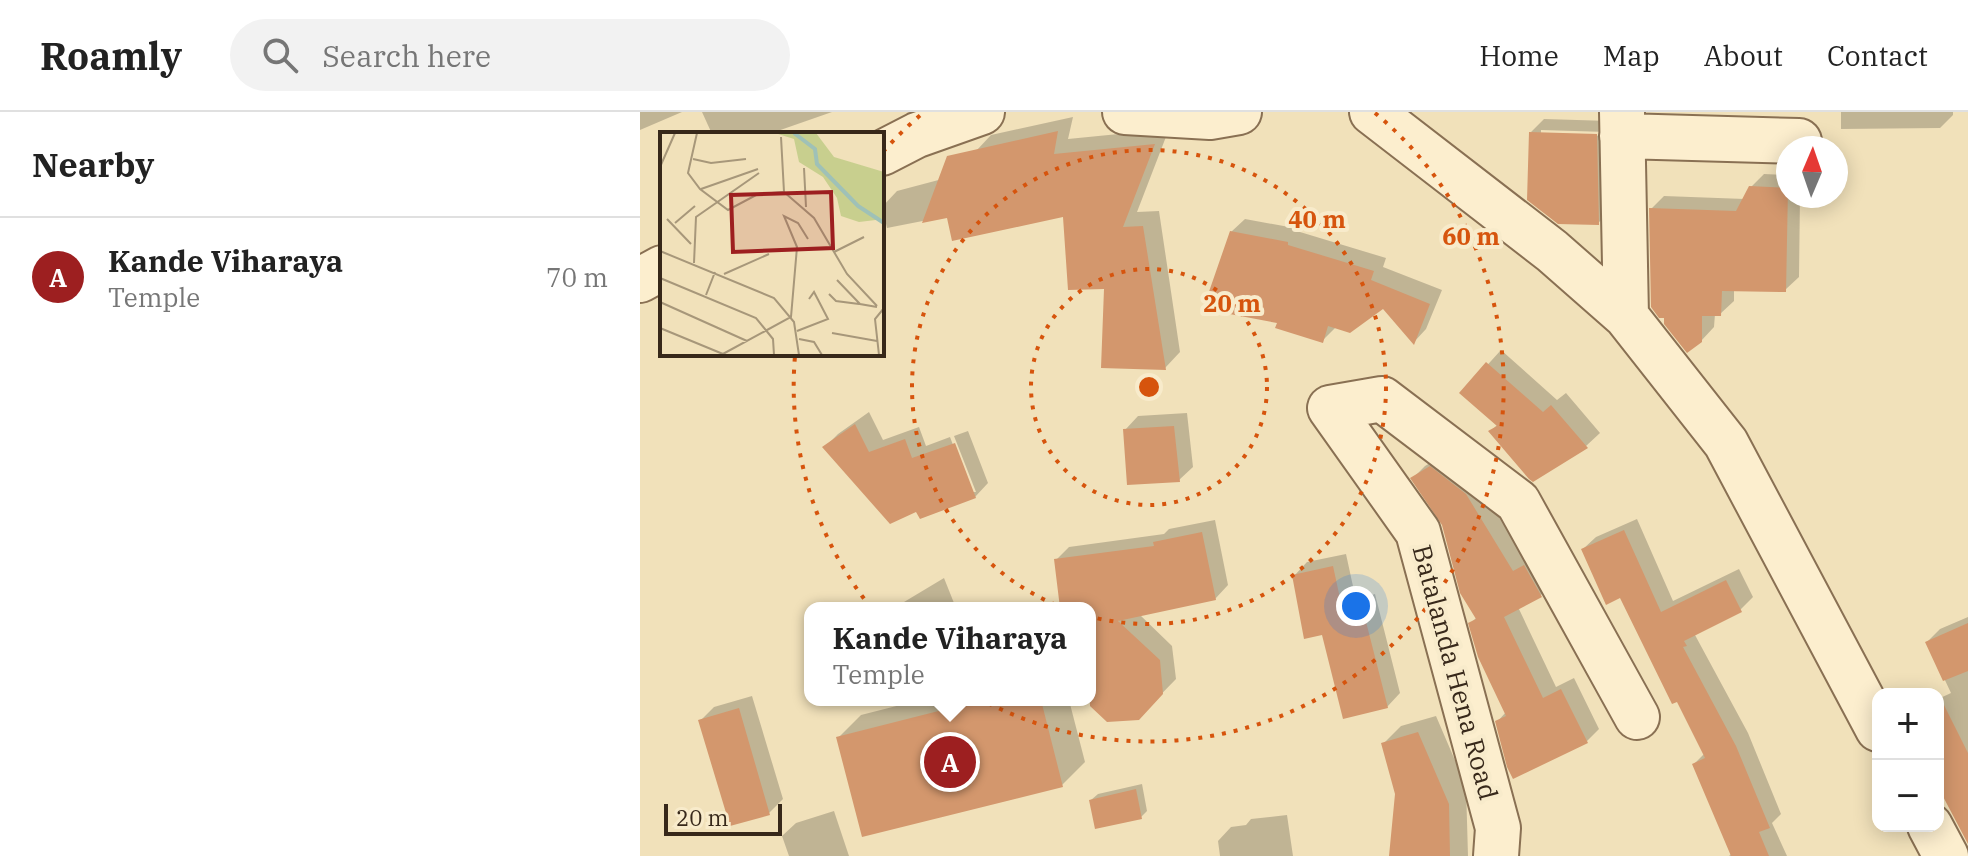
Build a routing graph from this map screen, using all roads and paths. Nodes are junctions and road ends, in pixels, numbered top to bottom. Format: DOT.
graph roads {
  1 [pos="982,112"];
  2 [pos="1125,112"];
  3 [pos="1239,112"];
  4 [pos="1372,112"];
  5 [pos="1622,124"];
  6 [pos="1776,139"];
  7 [pos="884,152"];
  8 [pos="660,269"];
  9 [pos="640,280"];
  10 [pos="1626,316"];
  11 [pos="1637,717"];
  12 [pos="1872,718"];
  13 [pos="1933,832"];
  14 [pos="1496,856"];
  15 [pos="1946,856"];
  1 -- 7 [label="street"];
  2 -- 3 [label="street"];
  4 -- 10 [label="street"];
  5 -- 6 [label="street"];
  5 -- 10 [label="street"];
  8 -- 9 [label="street"];
  10 -- 12 [label="street"];
  11 -- 14 [label="street, Batalanda Hena Road"];
  13 -- 15 [label="street"];
}
